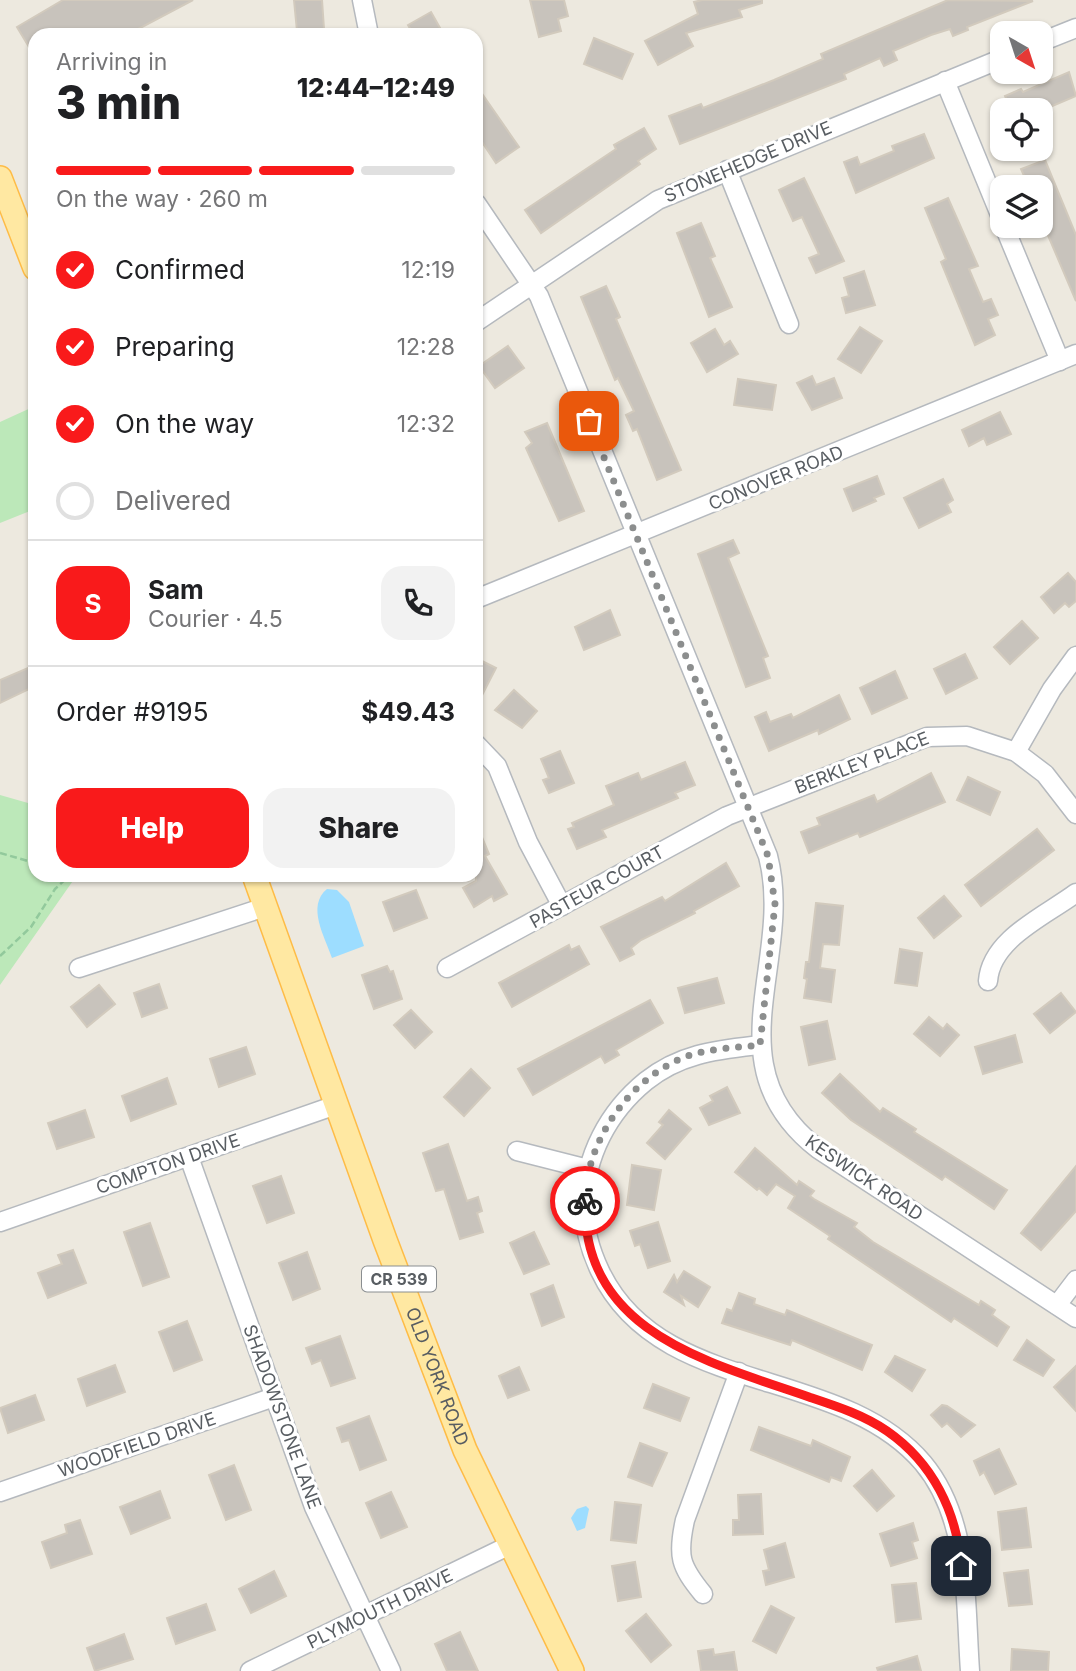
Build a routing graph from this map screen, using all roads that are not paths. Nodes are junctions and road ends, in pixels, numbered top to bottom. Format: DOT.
graph roads {
  1 [pos="362,0"];
  2 [pos="368,28"];
  3 [pos="1076,28"];
  4 [pos="1054,37"];
  5 [pos="990,63"];
  6 [pos="945,82"];
  7 [pos="727,170"];
  8 [pos="0,178"];
  9 [pos="990,190"];
  10 [pos="483,213"];
  11 [pos="1011,238"];
  12 [pos="28,250"];
  13 [pos="531,285"];
  14 [pos="483,317"];
  15 [pos="789,324"];
  16 [pos="1068,358"];
  17 [pos="637,534"];
  18 [pos="483,597"];
  19 [pos="1076,656"];
  20 [pos="483,751"];
  21 [pos="1016,752"];
  22 [pos="748,807"];
  23 [pos="1076,814"];
  24 [pos="257,882"];
  25 [pos="1076,893"];
  26 [pos="562,906"];
  27 [pos="265,907"];
  28 [pos="79,968"];
  29 [pos="447,968"];
  30 [pos="988,981"];
  31 [pos="760,1045"];
  32 [pos="336,1105"];
  33 [pos="517,1152"];
  34 [pos="189,1157"];
  35 [pos="588,1169"];
  36 [pos="0,1222"];
  37 [pos="1076,1280"];
  38 [pos="1057,1305"];
  39 [pos="1076,1318"];
  40 [pos="738,1372"];
  41 [pos="274,1397"];
  42 [pos="0,1492"];
  43 [pos="510,1545"];
  44 [pos="703,1594"];
  45 [pos="365,1617"];
  46 [pos="250,1671"];
  47 [pos="391,1671"];
  48 [pos="572,1671"];
  49 [pos="970,1671"];
  1 -- 2 [label="street"];
  3 -- 4 [label="street"];
  5 -- 6 [label="street, STONEHEDGE DRIVE"];
  6 -- 7 [label="street, STONEHEDGE DRIVE"];
  6 -- 9 [label="street"];
  7 -- 13 [label="street, STONEHEDGE DRIVE"];
  7 -- 15 [label="street"];
  8 -- 12 [label="main road"];
  10 -- 13 [label="street, KESWICK ROAD"];
  11 -- 16 [label="street"];
  13 -- 14 [label="street, STONEHEDGE DRIVE"];
  13 -- 17 [label="street, KESWICK ROAD"];
  16 -- 17 [label="street, CONOVER ROAD"];
  17 -- 18 [label="street, CONOVER ROAD"];
  17 -- 22 [label="street, KESWICK ROAD"];
  19 -- 21 [label="street"];
  20 -- 26 [label="street"];
  21 -- 22 [label="street, BERKLEY PLACE"];
  21 -- 23 [label="street, BERKLEY PLACE"];
  22 -- 26 [label="street, PASTEUR COURT"];
  22 -- 31 [label="street, KESWICK ROAD"];
  24 -- 27 [label="main road, OLD YORK ROAD / CR 539"];
  25 -- 30 [label="street"];
  26 -- 29 [label="street, PASTEUR COURT"];
  27 -- 28 [label="street"];
  27 -- 32 [label="main road, OLD YORK ROAD / CR 539"];
  31 -- 35 [label="street"];
  31 -- 38 [label="street, KESWICK ROAD"];
  32 -- 34 [label="street, COMPTON DRIVE"];
  32 -- 43 [label="main road, OLD YORK ROAD / CR 539"];
  33 -- 35 [label="street"];
  34 -- 36 [label="street, COMPTON DRIVE"];
  34 -- 41 [label="street, SHADOWSTONE LANE"];
  35 -- 40 [label="street"];
  37 -- 38 [label="street"];
  38 -- 39 [label="street, KESWICK ROAD"];
  40 -- 44 [label="street"];
  40 -- 49 [label="street"];
  41 -- 42 [label="street, WOODFIELD DRIVE"];
  41 -- 45 [label="street, SHADOWSTONE LANE"];
  43 -- 45 [label="street, PLYMOUTH DRIVE"];
  43 -- 48 [label="main road, OLD YORK ROAD / CR 539"];
  45 -- 46 [label="street, PLYMOUTH DRIVE"];
  45 -- 47 [label="street, SHADOWSTONE LANE"];
}
